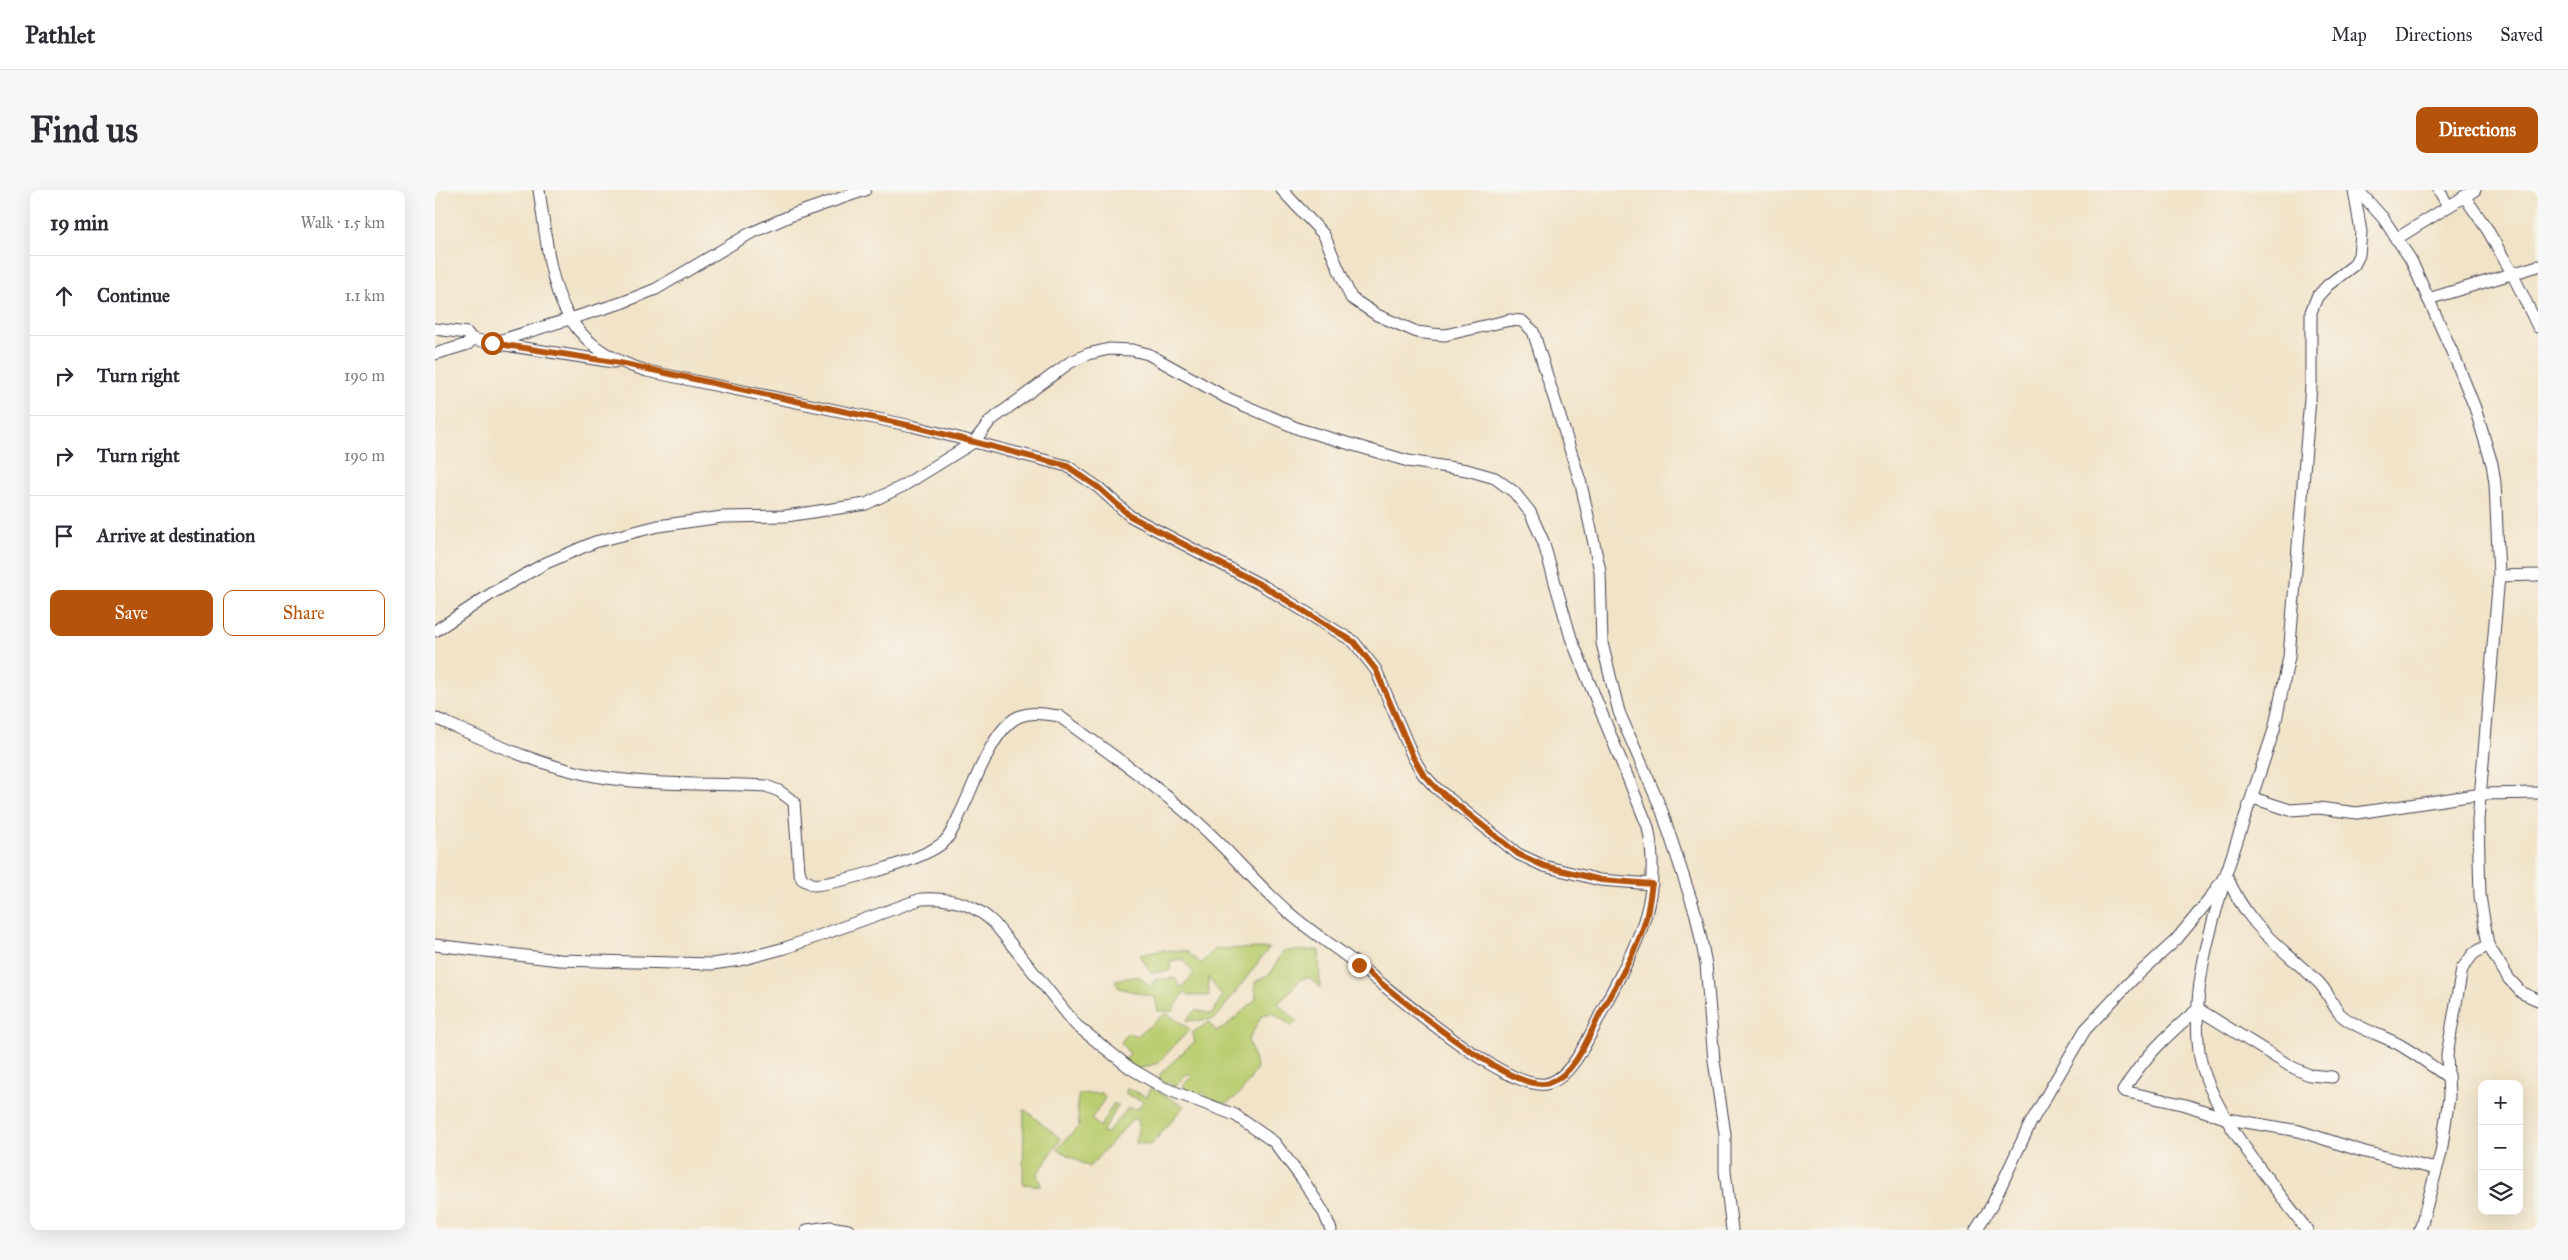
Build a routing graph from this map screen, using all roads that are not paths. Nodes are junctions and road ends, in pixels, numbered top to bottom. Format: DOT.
graph roads {
  1 [pos="539,190"];
  2 [pos="865,190"];
  3 [pos="1282,190"];
  4 [pos="2356,190"];
  5 [pos="2439,190"];
  6 [pos="2475,190"];
  7 [pos="2464,196"];
  8 [pos="2448,206"];
  9 [pos="2396,239"];
  10 [pos="2538,266"];
  11 [pos="2512,273"];
  12 [pos="2428,298"];
  13 [pos="570,319"];
  14 [pos="2538,326"];
  15 [pos="435,329"];
  16 [pos="472,339"];
  17 [pos="492,343"];
  18 [pos="435,354"];
  19 [pos="620,363"];
  20 [pos="974,442"];
  21 [pos="2538,575"];
  22 [pos="2499,576"];
  23 [pos="435,631"];
  24 [pos="435,718"];
  25 [pos="2538,793"];
  26 [pos="2482,794"];
  27 [pos="2253,798"];
  28 [pos="2226,874"];
  29 [pos="1652,884"];
  30 [pos="435,944"];
  31 [pos="2488,944"];
  32 [pos="2538,1000"];
  33 [pos="2198,1009"];
  34 [pos="2332,1077"];
  35 [pos="2448,1077"];
  36 [pos="2228,1119"];
  37 [pos="2436,1169"];
  38 [pos="807,1230"];
  39 [pos="848,1230"];
  40 [pos="1331,1230"];
  41 [pos="1732,1230"];
  42 [pos="1976,1230"];
  43 [pos="2307,1230"];
  44 [pos="2420,1230"];
  1 -- 13 [label="street"];
  2 -- 13 [label="street"];
  3 -- 41 [label="street"];
  4 -- 9 [label="street"];
  4 -- 27 [label="street"];
  5 -- 8 [label="street"];
  6 -- 7 [label="street"];
  7 -- 8 [label="street"];
  7 -- 11 [label="street"];
  8 -- 9 [label="street"];
  9 -- 12 [label="street"];
  10 -- 11 [label="street"];
  11 -- 12 [label="street"];
  11 -- 14 [label="street"];
  12 -- 22 [label="street"];
  13 -- 17 [label="street"];
  13 -- 19 [label="street"];
  15 -- 16 [label="street"];
  16 -- 17 [label="street"];
  16 -- 18 [label="street"];
  17 -- 19 [label="street"];
  19 -- 20 [label="street"];
  20 -- 23 [label="street"];
  20 -- 29 [label="street"];
  20 -- 29 [label="street"];
  21 -- 22 [label="street"];
  22 -- 26 [label="street"];
  24 -- 29 [label="street"];
  25 -- 26 [label="street"];
  26 -- 27 [label="street"];
  26 -- 31 [label="street"];
  27 -- 28 [label="street"];
  28 -- 33 [label="street"];
  28 -- 35 [label="street"];
  28 -- 42 [label="street"];
  30 -- 40 [label="street"];
  31 -- 32 [label="street"];
  31 -- 35 [label="street"];
  33 -- 34 [label="street"];
  33 -- 36 [label="street"];
  33 -- 36 [label="street"];
  35 -- 37 [label="street"];
  36 -- 37 [label="street"];
  36 -- 43 [label="street"];
  37 -- 44 [label="street"];
  38 -- 39 [label="street"];
}
